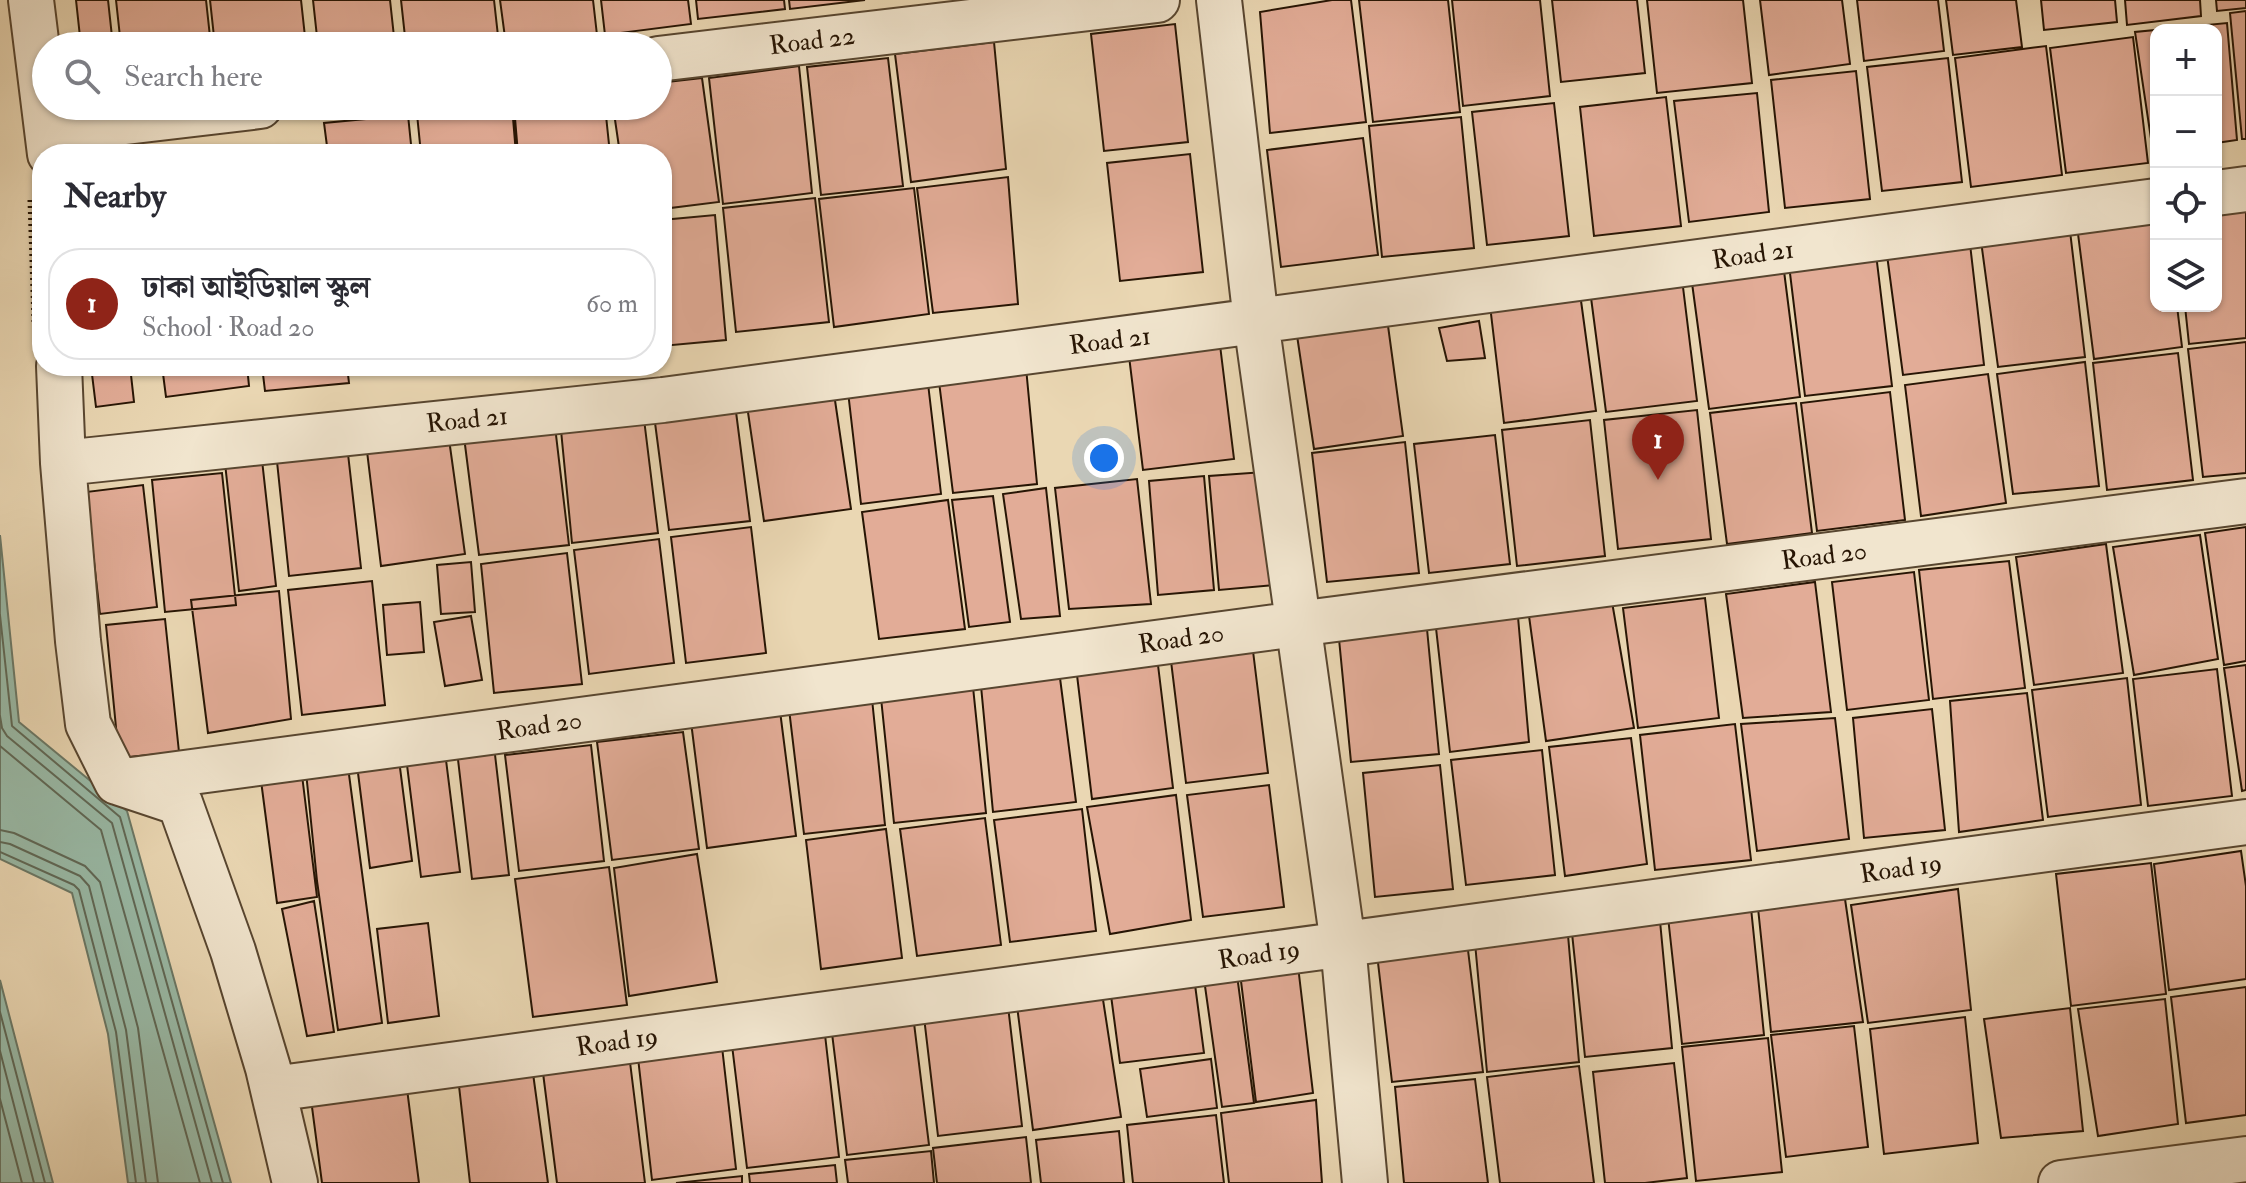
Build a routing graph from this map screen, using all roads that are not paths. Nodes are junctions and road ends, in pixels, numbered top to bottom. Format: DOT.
graph roads {
  1 [pos="31,0"];
  2 [pos="1157,0"];
  3 [pos="1219,0"];
  4 [pos="35,32"];
  5 [pos="672,57"];
  6 [pos="47,120"];
  7 [pos="178,120"];
  8 [pos="50,142"];
  9 [pos="2246,189"];
  10 [pos="2222,192"];
  11 [pos="2150,202"];
  12 [pos="1256,321"];
  13 [pos="59,376"];
  14 [pos="63,463"];
  15 [pos="2246,501"];
  16 [pos="1297,624"];
  17 [pos="117,782"];
  18 [pos="2246,822"];
  19 [pos="1343,944"];
  20 [pos="273,1089"];
  21 [pos="2246,1159"];
  22 [pos="295,1183"];
  23 [pos="1365,1183"];
  24 [pos="2061,1183"];
  1 -- 4 [label="street"];
  2 -- 5 [label="street, Road 22"];
  3 -- 12 [label="street"];
  6 -- 8 [label="street"];
  7 -- 8 [label="street"];
  9 -- 10 [label="street"];
  11 -- 12 [label="street, Road 21"];
  12 -- 14 [label="street, Road 21"];
  12 -- 16 [label="street"];
  13 -- 14 [label="street"];
  14 -- 17 [label="street"];
  15 -- 16 [label="street, Road 20"];
  16 -- 17 [label="street, Road 20"];
  16 -- 19 [label="street"];
  17 -- 20 [label="street"];
  18 -- 19 [label="street, Road 19"];
  19 -- 20 [label="street, Road 19"];
  19 -- 23 [label="street"];
  20 -- 22 [label="street"];
  21 -- 24 [label="street"];
}
